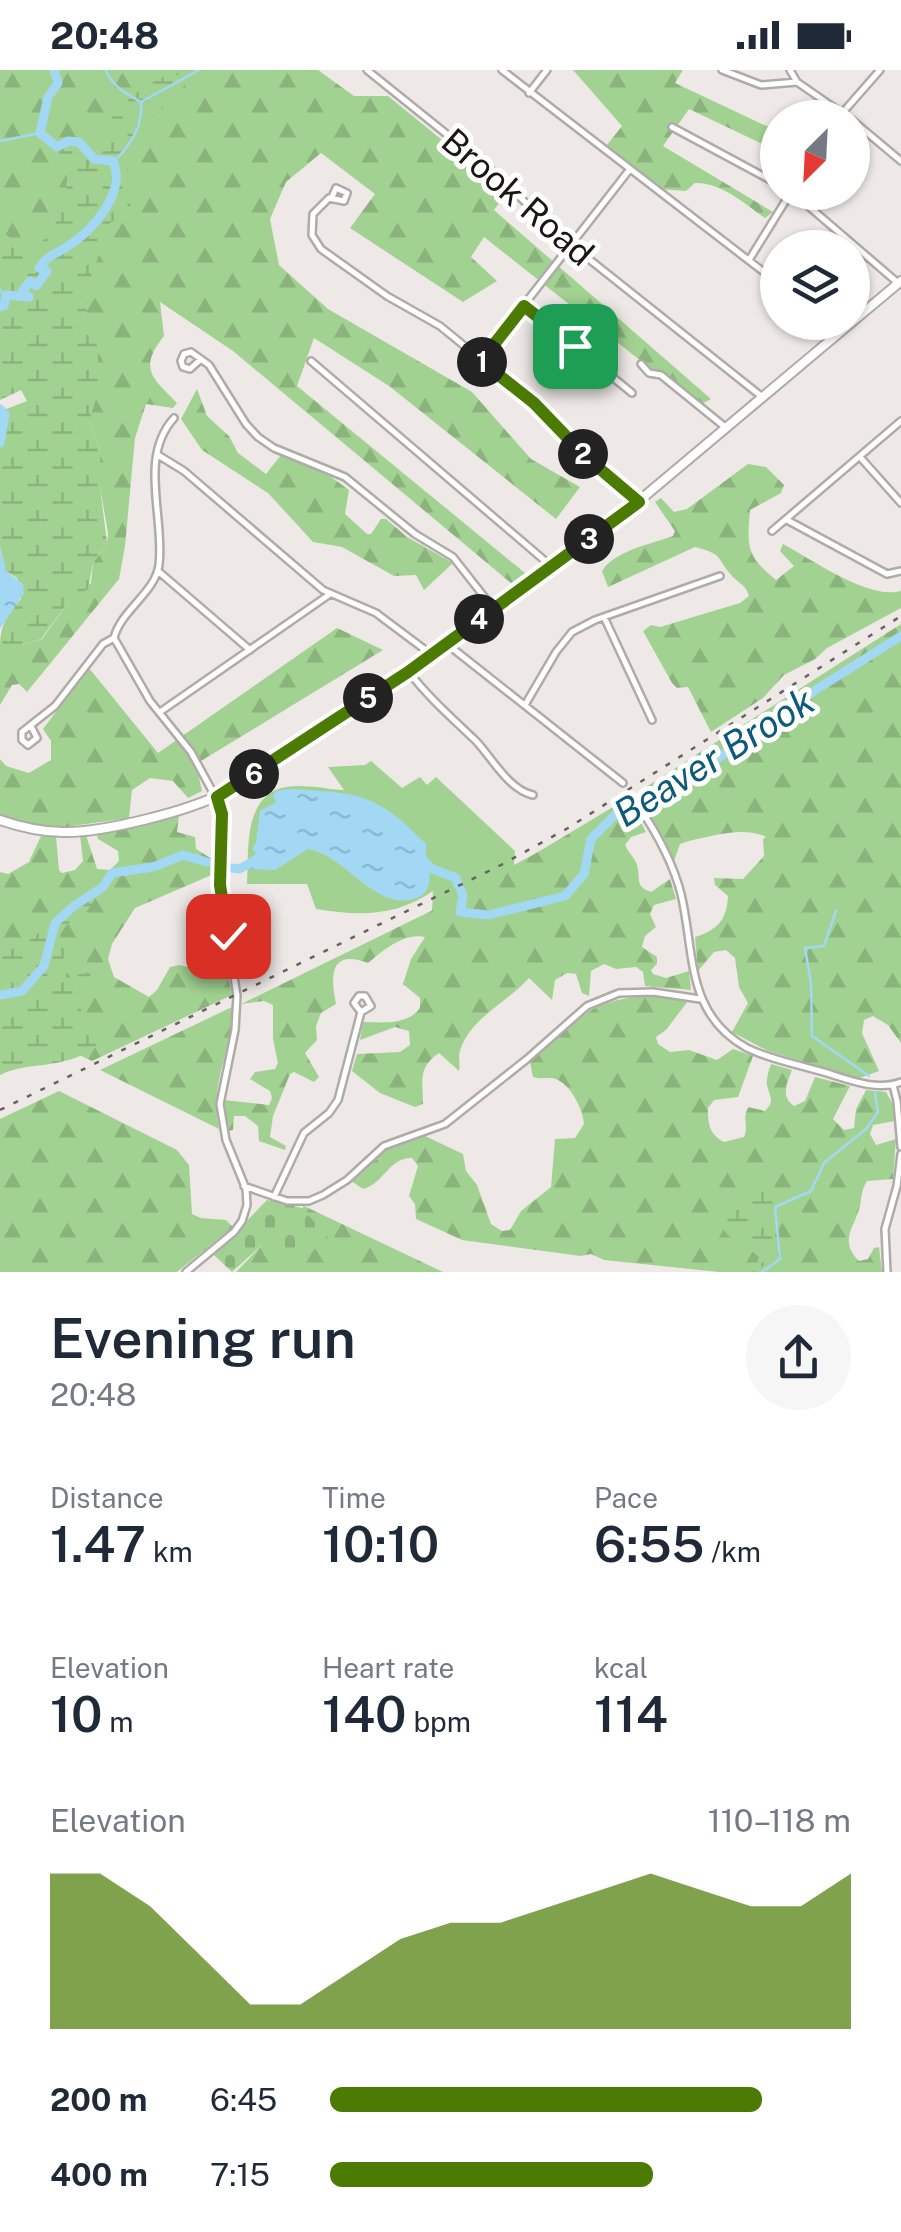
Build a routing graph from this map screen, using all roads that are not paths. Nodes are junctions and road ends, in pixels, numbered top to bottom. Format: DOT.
graph roads {
  1 [pos="367,70"];
  2 [pos="502,70"];
  3 [pos="547,70"];
  4 [pos="722,70"];
  5 [pos="790,70"];
  6 [pos="880,70"];
  7 [pos="798,82"];
  8 [pos="529,93"];
  9 [pos="821,100"];
  10 [pos="853,100"];
  11 [pos="672,127"];
  12 [pos="870,135"];
  13 [pos="901,161"];
  14 [pos="630,169"];
  15 [pos="760,174"];
  16 [pos="332,197"];
  17 [pos="780,210"];
  18 [pos="812,210"];
  19 [pos="571,245"];
  20 [pos="748,260"];
  21 [pos="760,269"];
  22 [pos="899,286"];
  23 [pos="524,306"];
  24 [pos="870,308"];
  25 [pos="832,340"];
  26 [pos="201,358"];
  27 [pos="481,361"];
  28 [pos="311,362"];
  29 [pos="641,364"];
  30 [pos="632,393"];
  31 [pos="764,398"];
  32 [pos="174,418"];
  33 [pos="901,421"];
  34 [pos="728,429"];
  35 [pos="157,454"];
  36 [pos="860,457"];
  37 [pos="639,502"];
  38 [pos="901,503"];
  39 [pos="787,520"];
  40 [pos="772,531"];
  41 [pos="551,566"];
  42 [pos="158,571"];
  43 [pos="901,571"];
  44 [pos="720,576"];
  45 [pos="330,594"];
  46 [pos="493,608"];
  47 [pos="604,617"];
  48 [pos="114,638"];
  49 [pos="447,644"];
  50 [pos="250,650"];
  51 [pos="432,655"];
  52 [pos="408,672"];
  53 [pos="525,705"];
  54 [pos="160,712"];
  55 [pos="652,720"];
  56 [pos="32,726"];
  57 [pos="624,783"];
  58 [pos="533,795"];
  59 [pos="217,797"];
  60 [pos="638,805"];
  61 [pos="0,820"];
  62 [pos="700,999"];
  63 [pos="361,1012"];
  64 [pos="901,1082"];
  65 [pos="892,1086"];
  66 [pos="901,1151"];
  67 [pos="244,1186"];
  68 [pos="274,1197"];
  69 [pos="186,1272"];
  70 [pos="887,1272"];
  1 -- 19 [label="street, Brook Road"];
  2 -- 8 [label="street"];
  3 -- 8 [label="street"];
  4 -- 7 [label="street"];
  5 -- 7 [label="street"];
  6 -- 10 [label="street"];
  7 -- 9 [label="street"];
  8 -- 14 [label="street"];
  11 -- 15 [label="street"];
  12 -- 13 [label="street"];
  14 -- 19 [label="street"];
  14 -- 20 [label="street"];
  16 -- 27 [label="street"];
  17 -- 20 [label="street"];
  18 -- 22 [label="street"];
  19 -- 23 [label="street"];
  19 -- 31 [label="street, Brook Road"];
  20 -- 21 [label="street"];
  22 -- 24 [label="main road"];
  23 -- 27 [label="street"];
  23 -- 30 [label="street"];
  25 -- 31 [label="main road"];
  26 -- 46 [label="street"];
  27 -- 37 [label="street"];
  28 -- 41 [label="street"];
  29 -- 34 [label="street"];
  31 -- 34 [label="main road"];
  32 -- 35 [label="street"];
  33 -- 36 [label="street"];
  34 -- 37 [label="main road"];
  35 -- 42 [label="street"];
  35 -- 45 [label="street"];
  36 -- 38 [label="street"];
  36 -- 39 [label="street"];
  37 -- 41 [label="main road"];
  39 -- 40 [label="street"];
  39 -- 43 [label="street"];
  41 -- 46 [label="main road"];
  42 -- 48 [label="street"];
  42 -- 50 [label="street"];
  44 -- 47 [label="street"];
  45 -- 50 [label="street"];
  45 -- 51 [label="street"];
  46 -- 49 [label="main road"];
  47 -- 53 [label="street"];
  47 -- 55 [label="street"];
  48 -- 54 [label="street"];
  48 -- 56 [label="street"];
  49 -- 51 [label="main road"];
  49 -- 53 [label="street"];
  50 -- 54 [label="street"];
  51 -- 52 [label="main road"];
  52 -- 58 [label="street"];
  52 -- 59 [label="main road"];
  53 -- 57 [label="street"];
  54 -- 59 [label="street"];
  59 -- 61 [label="main road"];
  59 -- 67 [label="street"];
  60 -- 62 [label="street"];
  62 -- 65 [label="street"];
  62 -- 68 [label="street"];
  63 -- 68 [label="street"];
  64 -- 65 [label="street"];
  65 -- 66 [label="street"];
  66 -- 70 [label="street"];
  67 -- 68 [label="street"];
  67 -- 69 [label="street"];
}
